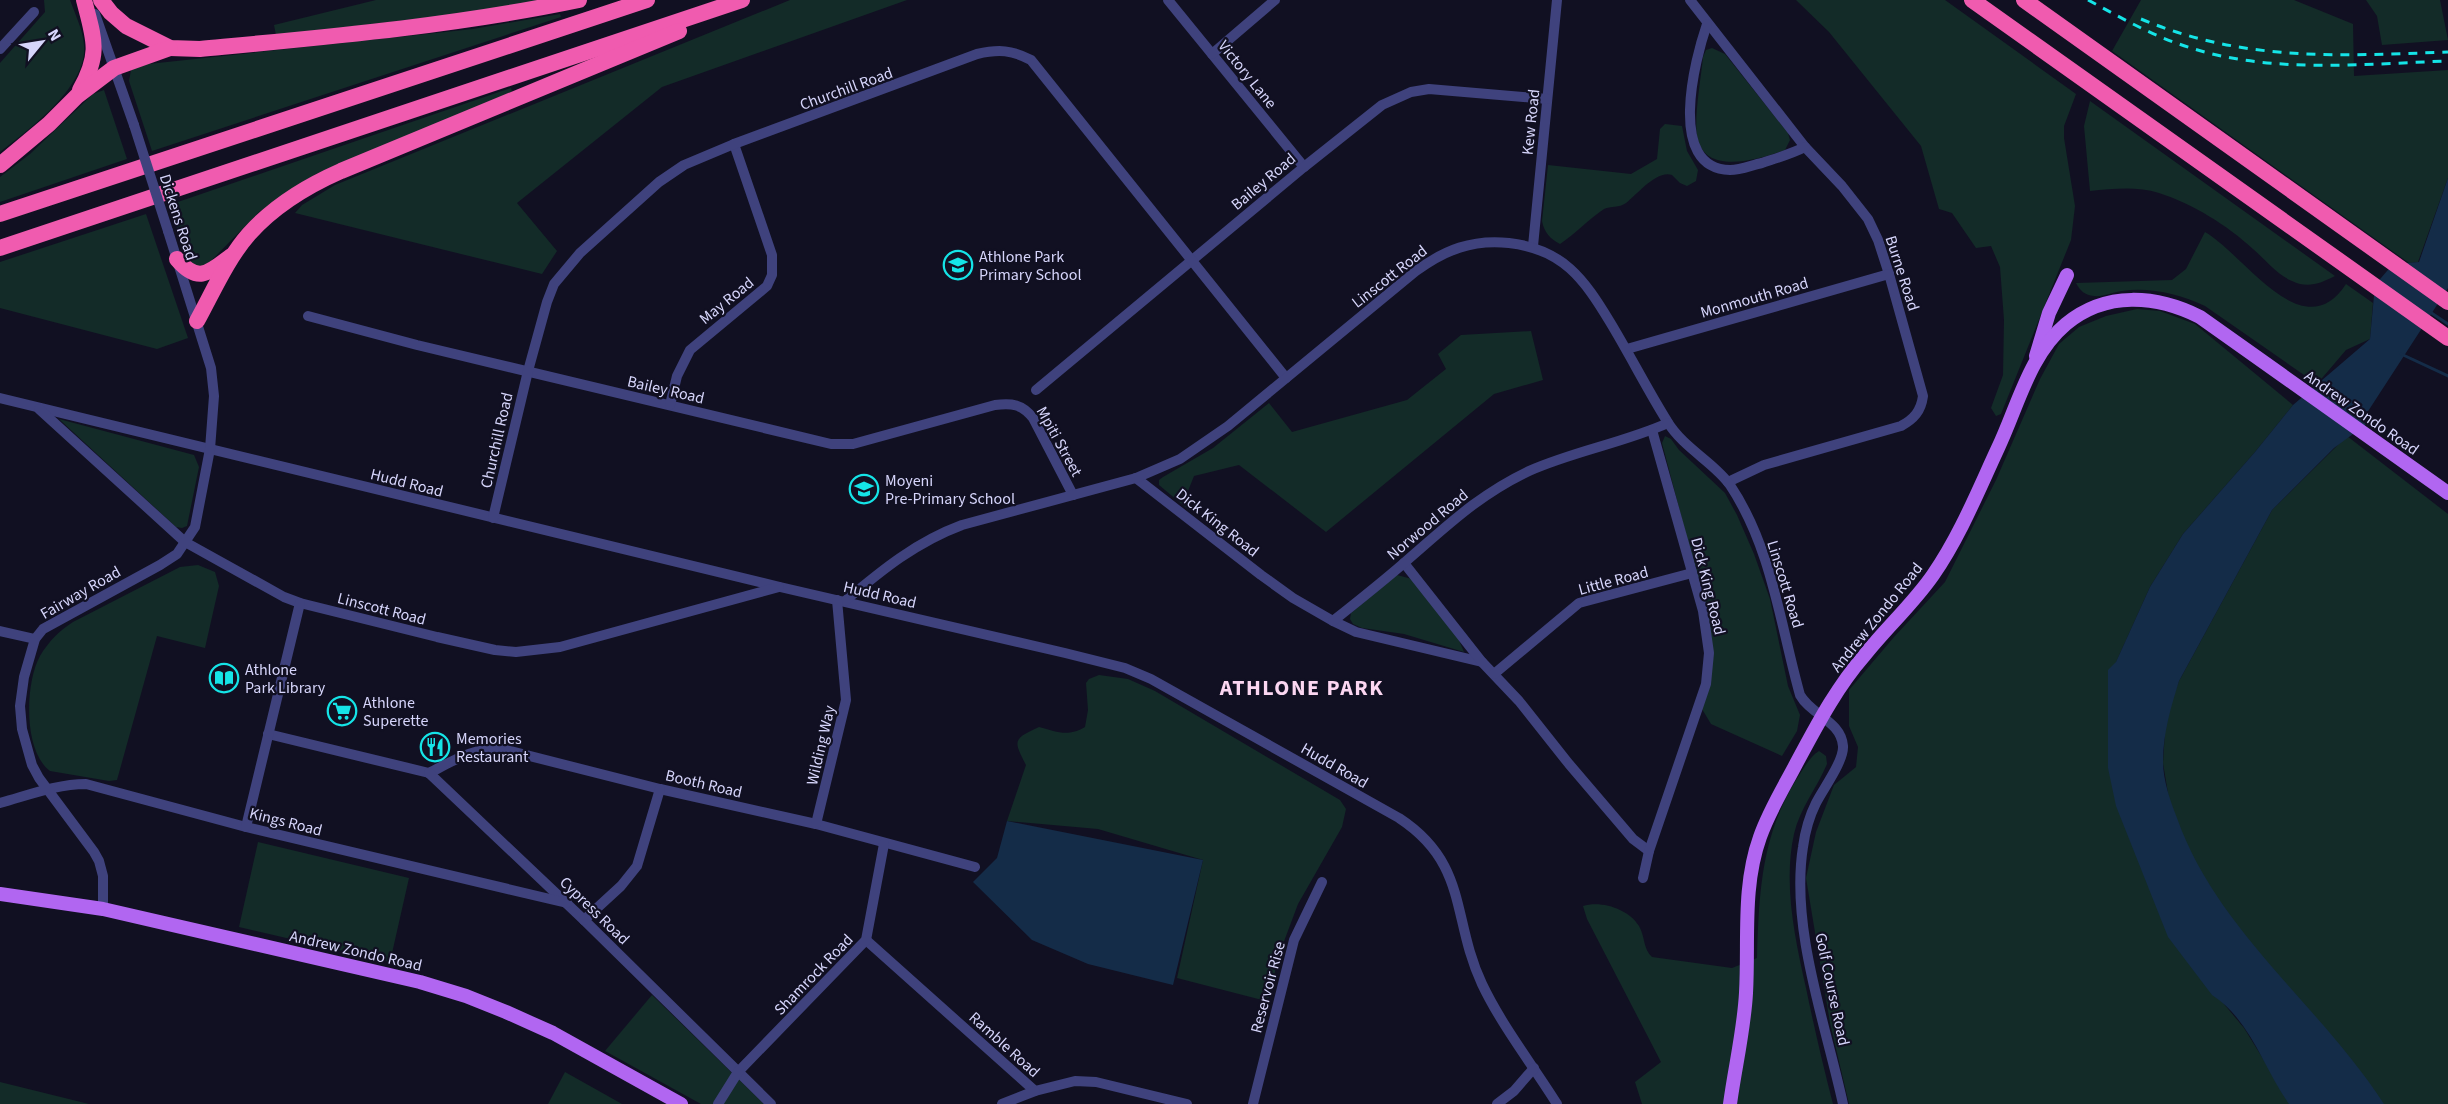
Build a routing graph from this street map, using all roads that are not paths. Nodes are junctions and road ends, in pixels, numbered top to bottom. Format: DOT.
graph roads {
  1 [pos="84,0"];
  2 [pos="90,0"];
  3 [pos="101,0"];
  4 [pos="579,0"];
  5 [pos="647,0"];
  6 [pos="742,0"];
  7 [pos="758,0"];
  8 [pos="1168,0"];
  9 [pos="1275,0"];
  10 [pos="1557,0"];
  11 [pos="1690,0"];
  12 [pos="1972,0"];
  13 [pos="2024,0"];
  14 [pos="34,12"];
  15 [pos="1707,24"];
  16 [pos="170,48"];
  17 [pos="0,49"];
  18 [pos="1212,54"];
  19 [pos="114,68"];
  20 [pos="77,96"];
  21 [pos="1547,99"];
  22 [pos="734,144"];
  23 [pos="1805,147"];
  24 [pos="0,165"];
  25 [pos="1304,167"];
  26 [pos="0,214"];
  27 [pos="1533,246"];
  28 [pos="0,248"];
  29 [pos="236,251"];
  30 [pos="177,259"];
  31 [pos="1192,260"];
  32 [pos="1889,274"];
  33 [pos="2067,274"];
  34 [pos="2448,302"];
  35 [pos="308,316"];
  36 [pos="197,321"];
  37 [pos="2448,338"];
  38 [pos="1627,348"];
  39 [pos="2036,362"];
  40 [pos="528,371"];
  41 [pos="1286,378"];
  42 [pos="1036,390"];
  43 [pos="0,398"];
  44 [pos="670,405"];
  45 [pos="1018,405"];
  46 [pos="36,406"];
  47 [pos="1668,423"];
  48 [pos="1652,430"];
  49 [pos="210,449"];
  50 [pos="1136,478"];
  51 [pos="1728,482"];
  52 [pos="2448,493"];
  53 [pos="1073,495"];
  54 [pos="493,518"];
  55 [pos="185,543"];
  56 [pos="1404,563"];
  57 [pos="1692,573"];
  58 [pos="780,587"];
  59 [pos="841,600"];
  60 [pos="300,603"];
  61 [pos="1333,621"];
  62 [pos="0,631"];
  63 [pos="35,639"];
  64 [pos="1482,662"];
  65 [pos="1494,674"];
  66 [pos="1822,717"];
  67 [pos="268,734"];
  68 [pos="429,773"];
  69 [pos="48,789"];
  70 [pos="660,789"];
  71 [pos="0,803"];
  72 [pos="816,824"];
  73 [pos="246,827"];
  74 [pos="885,844"];
  75 [pos="1649,851"];
  76 [pos="975,867"];
  77 [pos="1643,878"];
  78 [pos="1322,882"];
  79 [pos="0,894"];
  80 [pos="567,903"];
  81 [pos="103,909"];
  82 [pos="584,920"];
  83 [pos="866,940"];
  84 [pos="1534,1068"];
  85 [pos="738,1072"];
  86 [pos="1035,1091"];
  87 [pos="681,1104"];
  88 [pos="718,1104"];
  89 [pos="771,1104"];
  90 [pos="1002,1104"];
  91 [pos="1187,1104"];
  92 [pos="1253,1104"];
  93 [pos="1497,1104"];
  94 [pos="1557,1104"];
  95 [pos="1730,1104"];
  96 [pos="1843,1104"];
  1 -- 20 [label="highway"];
  2 -- 19 [label="street, Dickens Road"];
  3 -- 16 [label="highway"];
  4 -- 16 [label="highway"];
  5 -- 26 [label="highway"];
  6 -- 28 [label="highway"];
  7 -- 29 [label="highway"];
  8 -- 18 [label="street, Victory Lane"];
  9 -- 18 [label="street"];
  10 -- 21 [label="street, Kew Road"];
  11 -- 15 [label="street, Burne Road"];
  12 -- 37 [label="highway"];
  13 -- 34 [label="highway"];
  14 -- 17 [label="street"];
  15 -- 23 [label="street, Burne Road"];
  15 -- 23 [label="street"];
  16 -- 19 [label="highway"];
  18 -- 25 [label="street, Victory Lane"];
  19 -- 20 [label="highway"];
  19 -- 30 [label="street, Dickens Road, bridge"];
  20 -- 24 [label="highway"];
  21 -- 25 [label="street, Bailey Road"];
  21 -- 27 [label="street, Kew Road"];
  22 -- 31 [label="street, Churchill Road"];
  22 -- 40 [label="street, Churchill Road"];
  22 -- 44 [label="street, May Road"];
  23 -- 32 [label="street, Burne Road"];
  25 -- 31 [label="street, Bailey Road"];
  27 -- 38 [label="street, Linscott Road"];
  27 -- 41 [label="street, Linscott Road"];
  29 -- 30 [label="highway"];
  29 -- 36 [label="highway"];
  30 -- 36 [label="street, Dickens Road"];
  31 -- 41 [label="street, Churchill Road"];
  31 -- 42 [label="street, Bailey Road"];
  32 -- 38 [label="street, Monmouth Road"];
  32 -- 51 [label="street, Burne Road"];
  33 -- 39 [label="main road"];
  35 -- 40 [label="street, Bailey Road"];
  36 -- 49 [label="street, Dickens Road"];
  38 -- 47 [label="street, Linscott Road"];
  39 -- 52 [label="main road, Andrew Zondo Road"];
  39 -- 66 [label="main road, Andrew Zondo Road"];
  40 -- 44 [label="street, Bailey Road"];
  40 -- 54 [label="street, Churchill Road"];
  41 -- 50 [label="street, Linscott Road"];
  43 -- 46 [label="street, Hudd Road"];
  44 -- 45 [label="street, Bailey Road"];
  45 -- 53 [label="street, Mpiti Street"];
  46 -- 49 [label="street, Hudd Road"];
  46 -- 55 [label="street, Linscott Road"];
  47 -- 48 [label="street, Norwood Road"];
  47 -- 51 [label="street, Linscott Road"];
  48 -- 56 [label="street, Norwood Road"];
  48 -- 57 [label="street, Dick King Road"];
  49 -- 54 [label="street, Hudd Road"];
  49 -- 55 [label="street, Fairway Road"];
  50 -- 53 [label="street, Linscott Road"];
  50 -- 61 [label="street, Dick King Road"];
  51 -- 66 [label="street, Linscott Road"];
  53 -- 59 [label="street, Linscott Road"];
  54 -- 58 [label="street, Hudd Road"];
  55 -- 60 [label="street, Linscott Road"];
  55 -- 63 [label="street, Fairway Road"];
  56 -- 61 [label="street, Norwood Road"];
  56 -- 64 [label="street"];
  57 -- 65 [label="street, Little Road"];
  57 -- 75 [label="street, Dick King Road"];
  58 -- 59 [label="street, Hudd Road"];
  58 -- 60 [label="street, Linscott Road"];
  59 -- 72 [label="street, Wilding Way"];
  59 -- 84 [label="street, Hudd Road"];
  60 -- 67 [label="street"];
  61 -- 64 [label="street, Dick King Road"];
  62 -- 63 [label="street"];
  63 -- 69 [label="street, Fairway Road"];
  64 -- 65 [label="street"];
  65 -- 75 [label="street"];
  66 -- 95 [label="main road, Andrew Zondo Road"];
  66 -- 96 [label="street, Golf Course Road"];
  67 -- 68 [label="street"];
  67 -- 73 [label="street"];
  68 -- 70 [label="street, Booth Road"];
  68 -- 80 [label="street, Cypress Road"];
  69 -- 71 [label="street, Kings Road"];
  69 -- 73 [label="street, Kings Road"];
  69 -- 81 [label="street, Fairway Road"];
  70 -- 72 [label="street, Booth Road"];
  70 -- 82 [label="street"];
  72 -- 74 [label="street, Booth Road"];
  73 -- 80 [label="street, Kings Road"];
  74 -- 76 [label="street, Booth Road"];
  74 -- 83 [label="street, Shamrock Road"];
  75 -- 77 [label="street, Dick King Road"];
  78 -- 92 [label="street, Reservoir Rise"];
  79 -- 81 [label="main road, Andrew Zondo Road"];
  80 -- 82 [label="street, Cypress Road"];
  81 -- 87 [label="main road, Andrew Zondo Road"];
  82 -- 85 [label="street, Cypress Road"];
  83 -- 85 [label="street, Shamrock Road"];
  83 -- 86 [label="street, Ramble Road"];
  84 -- 93 [label="street"];
  84 -- 94 [label="street, Hudd Road"];
  85 -- 88 [label="street"];
  85 -- 89 [label="street, Cypress Road"];
  86 -- 90 [label="street"];
  86 -- 91 [label="street, Ramble Road"];
}
